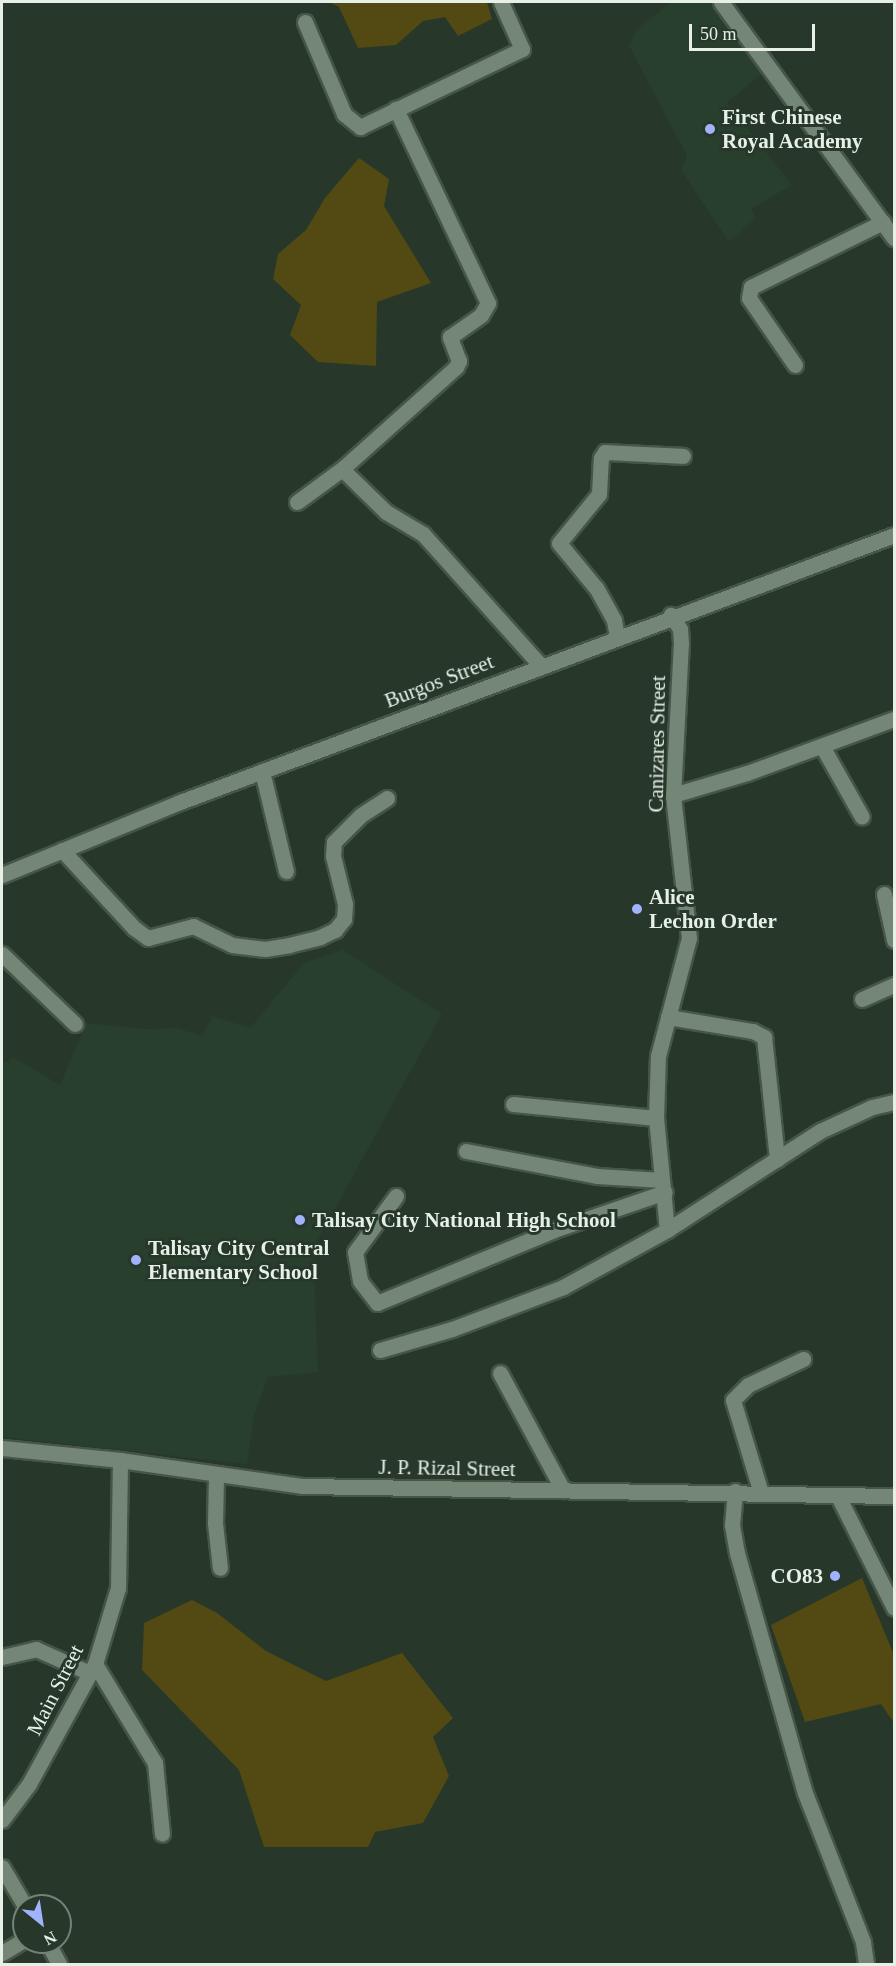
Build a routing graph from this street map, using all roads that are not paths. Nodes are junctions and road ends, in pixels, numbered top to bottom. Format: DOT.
graph roads {
  1 [pos="501,2"];
  2 [pos="725,3"];
  3 [pos="305,22"];
  4 [pos="396,109"];
  5 [pos="891,230"];
  6 [pos="795,365"];
  7 [pos="683,456"];
  8 [pos="342,469"];
  9 [pos="297,502"];
  10 [pos="894,535"];
  11 [pos="671,615"];
  12 [pos="617,636"];
  13 [pos="540,665"];
  14 [pos="893,722"];
  15 [pos="822,746"];
  16 [pos="262,771"];
  17 [pos="673,795"];
  18 [pos="387,798"];
  19 [pos="862,817"];
  20 [pos="62,850"];
  21 [pos="286,871"];
  22 [pos="2,875"];
  23 [pos="884,894"];
  24 [pos="894,940"];
  25 [pos="2,954"];
  26 [pos="894,985"];
  27 [pos="862,999"];
  28 [pos="668,1017"];
  29 [pos="75,1024"];
  30 [pos="894,1102"];
  31 [pos="513,1104"];
  32 [pos="656,1118"];
  33 [pos="466,1151"];
  34 [pos="777,1159"];
  35 [pos="663,1186"];
  36 [pos="396,1196"];
  37 [pos="667,1230"];
  38 [pos="380,1350"];
  39 [pos="803,1359"];
  40 [pos="500,1373"];
  41 [pos="2,1448"];
  42 [pos="120,1460"];
  43 [pos="216,1476"];
  44 [pos="562,1490"];
  45 [pos="735,1491"];
  46 [pos="761,1493"];
  47 [pos="838,1496"];
  48 [pos="894,1496"];
  49 [pos="220,1568"];
  50 [pos="894,1608"];
  51 [pos="2,1657"];
  52 [pos="93,1668"];
  53 [pos="2,1820"];
  54 [pos="162,1834"];
  55 [pos="2,1867"];
  56 [pos="18,1894"];
  57 [pos="866,1965"];
  1 -- 4 [label="street"];
  2 -- 5 [label="street"];
  3 -- 4 [label="street"];
  4 -- 8 [label="street"];
  5 -- 6 [label="street"];
  7 -- 12 [label="street"];
  8 -- 9 [label="street"];
  8 -- 13 [label="street"];
  10 -- 11 [label="street, Burgos Street"];
  11 -- 12 [label="street, Burgos Street"];
  11 -- 17 [label="street, Canizares Street"];
  12 -- 13 [label="street, Burgos Street"];
  13 -- 16 [label="street, Burgos Street"];
  14 -- 15 [label="street"];
  15 -- 17 [label="street"];
  15 -- 19 [label="street"];
  16 -- 20 [label="street, Burgos Street"];
  16 -- 21 [label="street"];
  17 -- 28 [label="street, Canizares Street"];
  18 -- 20 [label="street"];
  20 -- 22 [label="street, Burgos Street"];
  23 -- 24 [label="street"];
  25 -- 29 [label="street"];
  26 -- 27 [label="street"];
  28 -- 32 [label="street, Canizares Street"];
  28 -- 34 [label="street"];
  30 -- 34 [label="street"];
  31 -- 32 [label="street"];
  32 -- 35 [label="street, Canizares Street"];
  33 -- 35 [label="street"];
  34 -- 37 [label="street"];
  35 -- 36 [label="street"];
  35 -- 37 [label="street, Canizares Street"];
  37 -- 38 [label="street"];
  39 -- 46 [label="street"];
  40 -- 44 [label="street"];
  41 -- 42 [label="street, J. P. Rizal Street"];
  42 -- 43 [label="street, J. P. Rizal Street"];
  42 -- 52 [label="street, Main Street"];
  43 -- 44 [label="street, J. P. Rizal Street"];
  43 -- 49 [label="street"];
  44 -- 45 [label="street, J. P. Rizal Street"];
  45 -- 46 [label="street, J. P. Rizal Street"];
  45 -- 57 [label="street"];
  46 -- 47 [label="street, J. P. Rizal Street"];
  47 -- 48 [label="street, J. P. Rizal Street"];
  47 -- 50 [label="street"];
  51 -- 52 [label="street"];
  52 -- 53 [label="street, Main Street"];
  52 -- 54 [label="street"];
  55 -- 56 [label="street"];
}
